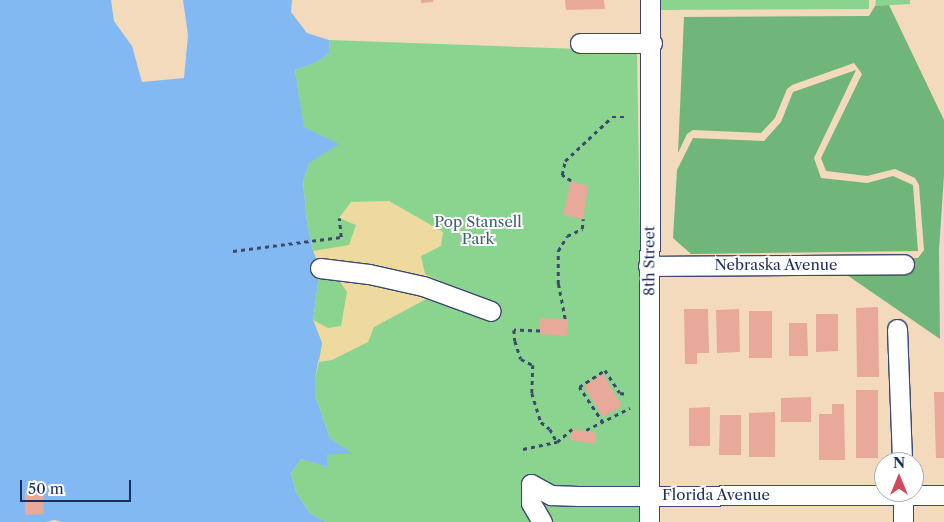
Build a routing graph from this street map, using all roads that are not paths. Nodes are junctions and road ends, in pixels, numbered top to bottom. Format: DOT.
graph roads {
  1 [pos="650,0"];
  2 [pos="580,43"];
  3 [pos="652,43"];
  4 [pos="904,264"];
  5 [pos="648,266"];
  6 [pos="320,268"];
  7 [pos="491,311"];
  8 [pos="897,330"];
  9 [pos="902,452"];
  10 [pos="874,493"];
  11 [pos="924,494"];
  12 [pos="650,495"];
  13 [pos="944,495"];
  14 [pos="903,502"];
  15 [pos="542,522"];
  16 [pos="649,522"];
  17 [pos="903,522"];
  1 -- 3 [label="street, 8th Street"];
  2 -- 3 [label="street"];
  3 -- 5 [label="street, 8th Street"];
  4 -- 5 [label="street, Nebraska Avenue"];
  5 -- 12 [label="street, 8th Street"];
  6 -- 7 [label="street"];
  8 -- 9 [label="street"];
  10 -- 12 [label="street, Florida Avenue"];
  11 -- 13 [label="street, Florida Avenue"];
  12 -- 15 [label="street, Florida Avenue"];
  12 -- 16 [label="street, 8th Street"];
  14 -- 17 [label="street"];
}
